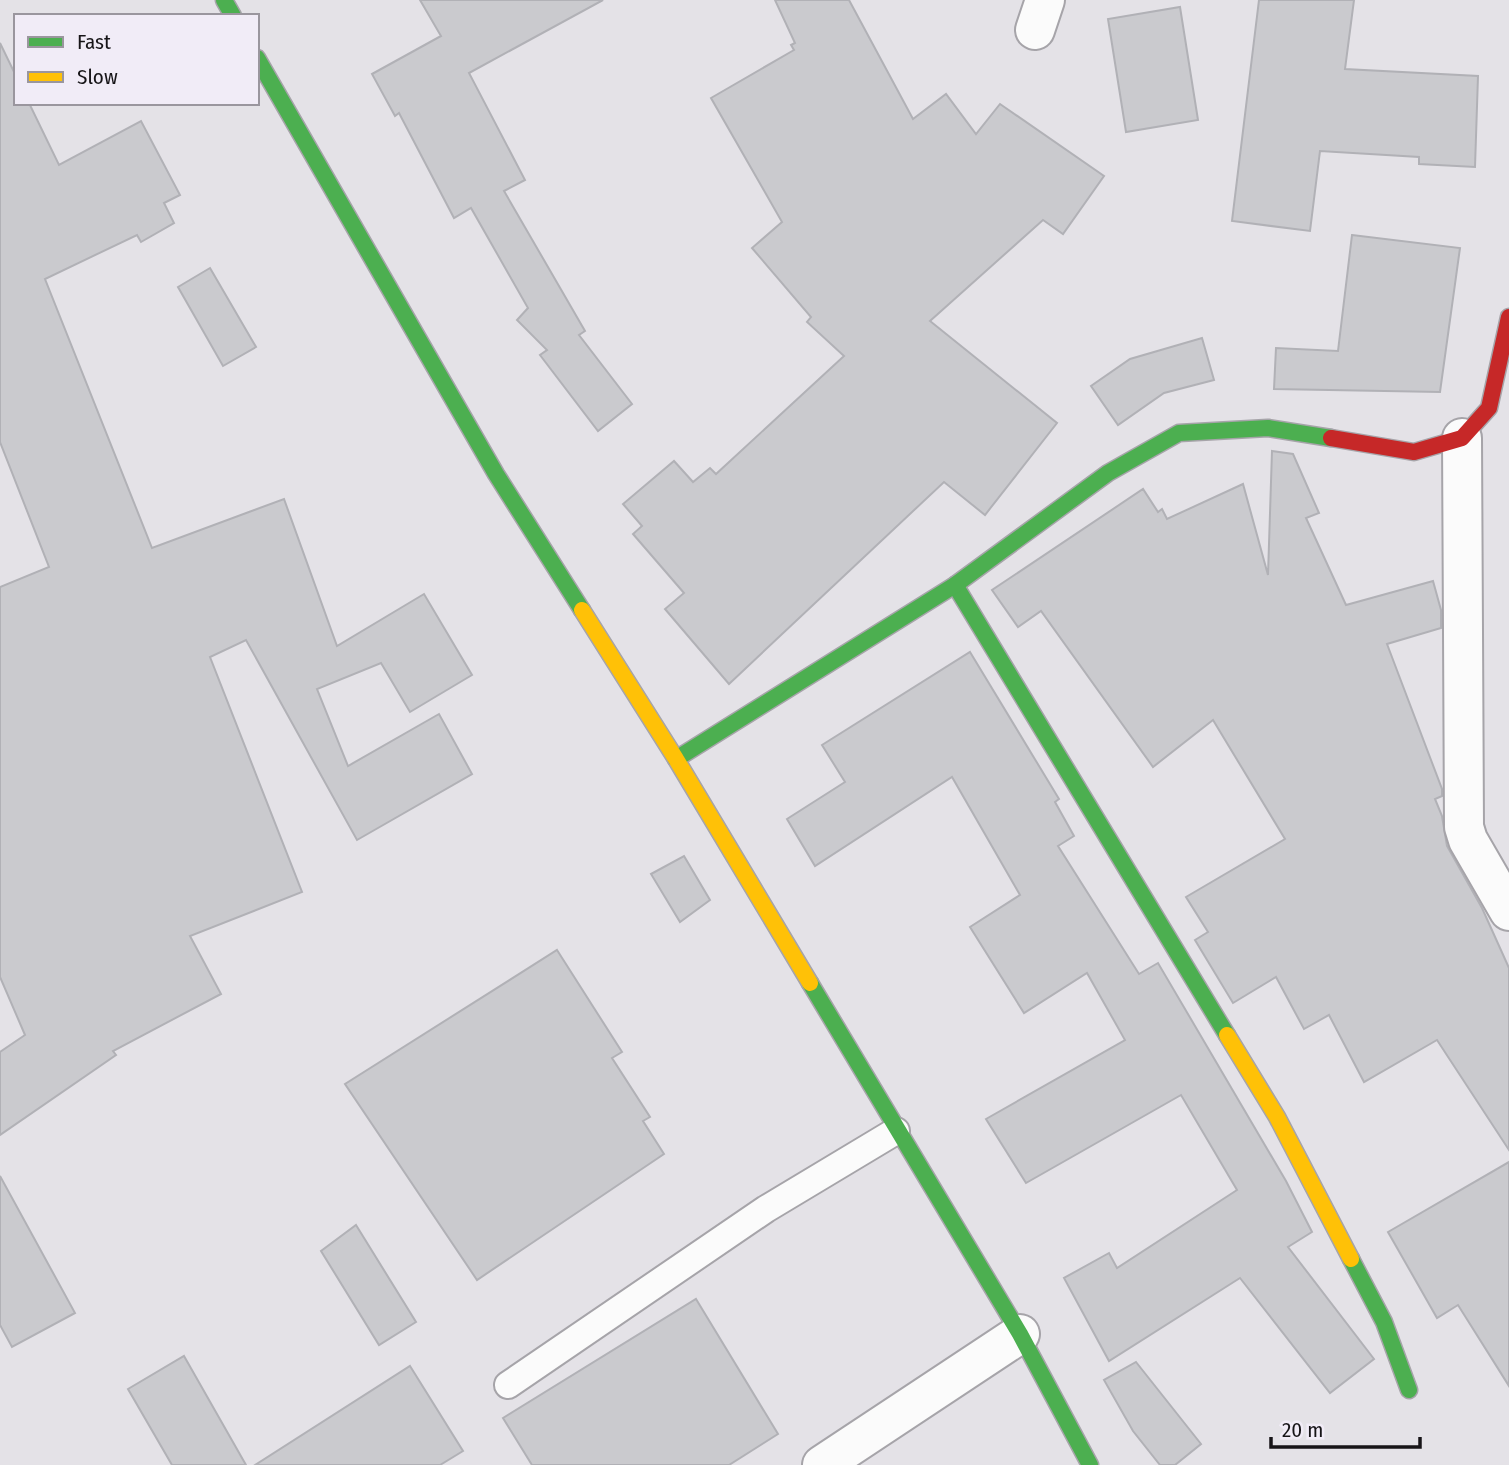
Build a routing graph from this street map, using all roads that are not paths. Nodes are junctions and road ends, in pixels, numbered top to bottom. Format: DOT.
graph roads {
  1 [pos="259,61"];
  2 [pos="1509,317"];
  3 [pos="1462,438"];
  4 [pos="956,585"];
  5 [pos="676,759"];
  6 [pos="1509,911"];
  7 [pos="896,1131"];
  8 [pos="1020,1334"];
  9 [pos="508,1385"];
  10 [pos="1409,1391"];
  11 [pos="822,1465"];
  12 [pos="1090,1465"];
  1 -- 5 [label="street"];
  2 -- 3 [label="street"];
  3 -- 4 [label="street"];
  3 -- 6 [label="street"];
  4 -- 5 [label="street"];
  4 -- 10 [label="street"];
  5 -- 7 [label="street"];
  7 -- 8 [label="street"];
  7 -- 9 [label="lane"];
  8 -- 11 [label="street"];
  8 -- 12 [label="street"];
}
